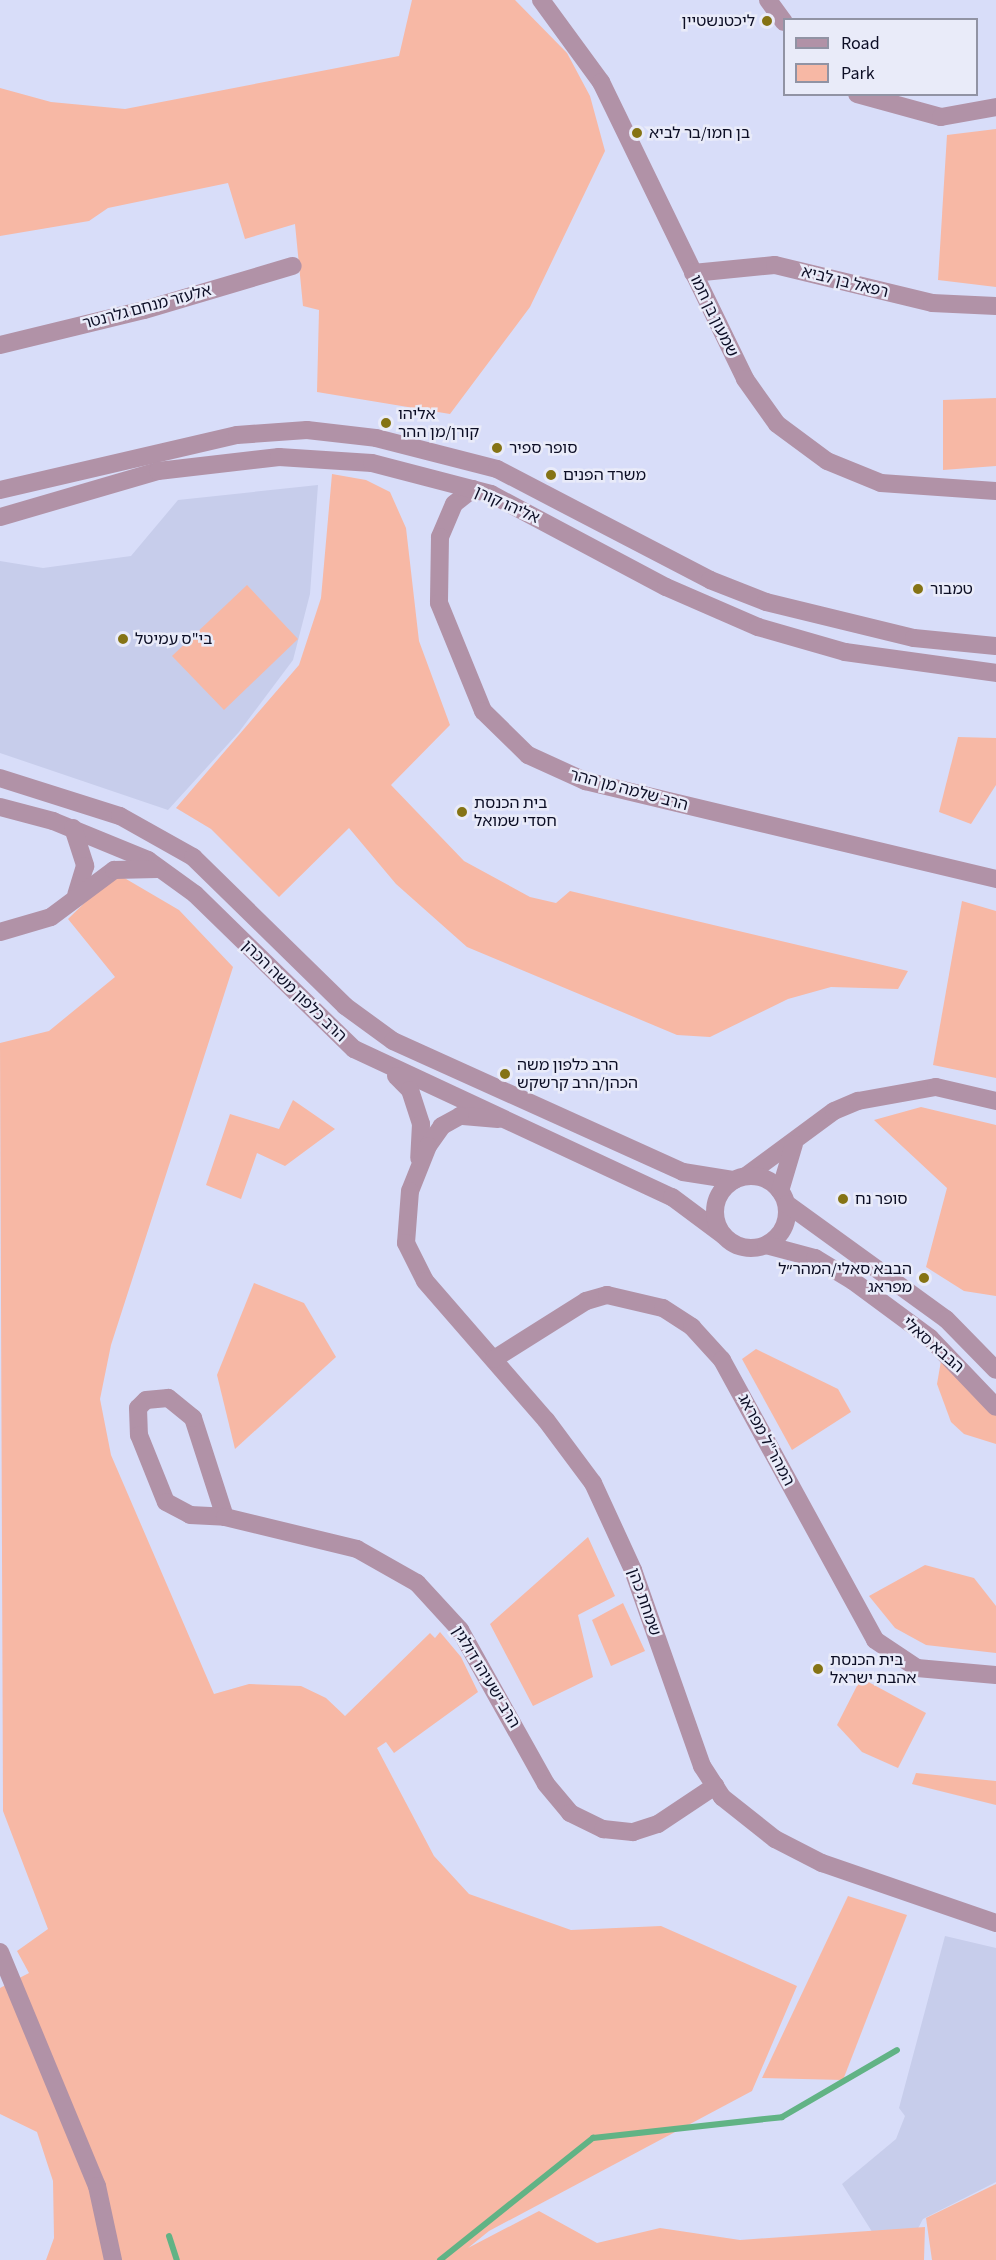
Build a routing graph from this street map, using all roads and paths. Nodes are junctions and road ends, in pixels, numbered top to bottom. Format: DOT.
graph roads {
  1 [pos="541,0"];
  2 [pos="768,0"];
  3 [pos="783,21"];
  4 [pos="864,96"];
  5 [pos="996,107"];
  6 [pos="293,266"];
  7 [pos="693,273"];
  8 [pos="996,306"];
  9 [pos="0,345"];
  10 [pos="473,489"];
  11 [pos="0,490"];
  12 [pos="996,491"];
  13 [pos="0,517"];
  14 [pos="996,646"];
  15 [pos="996,673"];
  16 [pos="0,778"];
  17 [pos="0,807"];
  18 [pos="73,828"];
  19 [pos="164,870"];
  20 [pos="996,879"];
  21 [pos="67,906"];
  22 [pos="0,932"];
  23 [pos="391,1070"];
  24 [pos="996,1101"];
  25 [pos="498,1119"];
  26 [pos="794,1144"];
  27 [pos="419,1164"];
  28 [pos="740,1178"];
  29 [pos="783,1198"];
  30 [pos="723,1234"];
  31 [pos="766,1245"];
  32 [pos="494,1359"];
  33 [pos="996,1370"];
  34 [pos="996,1407"];
  35 [pos="225,1517"];
  36 [pos="996,1675"];
  37 [pos="715,1786"];
  38 [pos="996,1923"];
  39 [pos="0,1952"];
  40 [pos="113,2260"];
  1 -- 7 [label="street, שמעון בן חמו"];
  2 -- 3 [label="street"];
  4 -- 5 [label="street"];
  6 -- 9 [label="street, אלעזר מנחם גלרנטר"];
  7 -- 8 [label="street, רפאל בן לביא"];
  7 -- 12 [label="street, שמעון בן חמו"];
  10 -- 13 [label="street, אליהו קורן"];
  10 -- 15 [label="street, אליהו קורן"];
  10 -- 20 [label="street, הרב שלמה מן ההר"];
  11 -- 14 [label="street, אליהו קורן"];
  16 -- 28 [label="street, הרב כלפון משה הכהן"];
  17 -- 18 [label="street, הרב כלפון משה הכהן"];
  18 -- 19 [label="street, הרב כלפון משה הכהן"];
  18 -- 21 [label="street"];
  19 -- 21 [label="street"];
  19 -- 23 [label="street, הרב כלפון משה הכהן"];
  21 -- 22 [label="street"];
  23 -- 25 [label="street, הרב כלפון משה הכהן"];
  23 -- 27 [label="street"];
  24 -- 26 [label="street"];
  25 -- 27 [label="street"];
  25 -- 30 [label="street, הרב כלפון משה הכהן"];
  26 -- 28 [label="street"];
  26 -- 29 [label="street"];
  27 -- 32 [label="street, שמחת כהן"];
  28 -- 29 [label="street"];
  28 -- 30 [label="street"];
  29 -- 31 [label="street"];
  29 -- 33 [label="street, הבבא סאלי"];
  30 -- 31 [label="street"];
  31 -- 34 [label="street, הבבא סאלי"];
  32 -- 36 [label="street, המהר\"ל מפראג"];
  32 -- 37 [label="street, שמחת כהן"];
  35 -- 35 [label="street, הרב ישעיהו דולגין"];
  35 -- 37 [label="street, הרב ישעיהו דולגין"];
  37 -- 38 [label="street, שמחת כהן"];
  39 -- 40 [label="street"];
}
